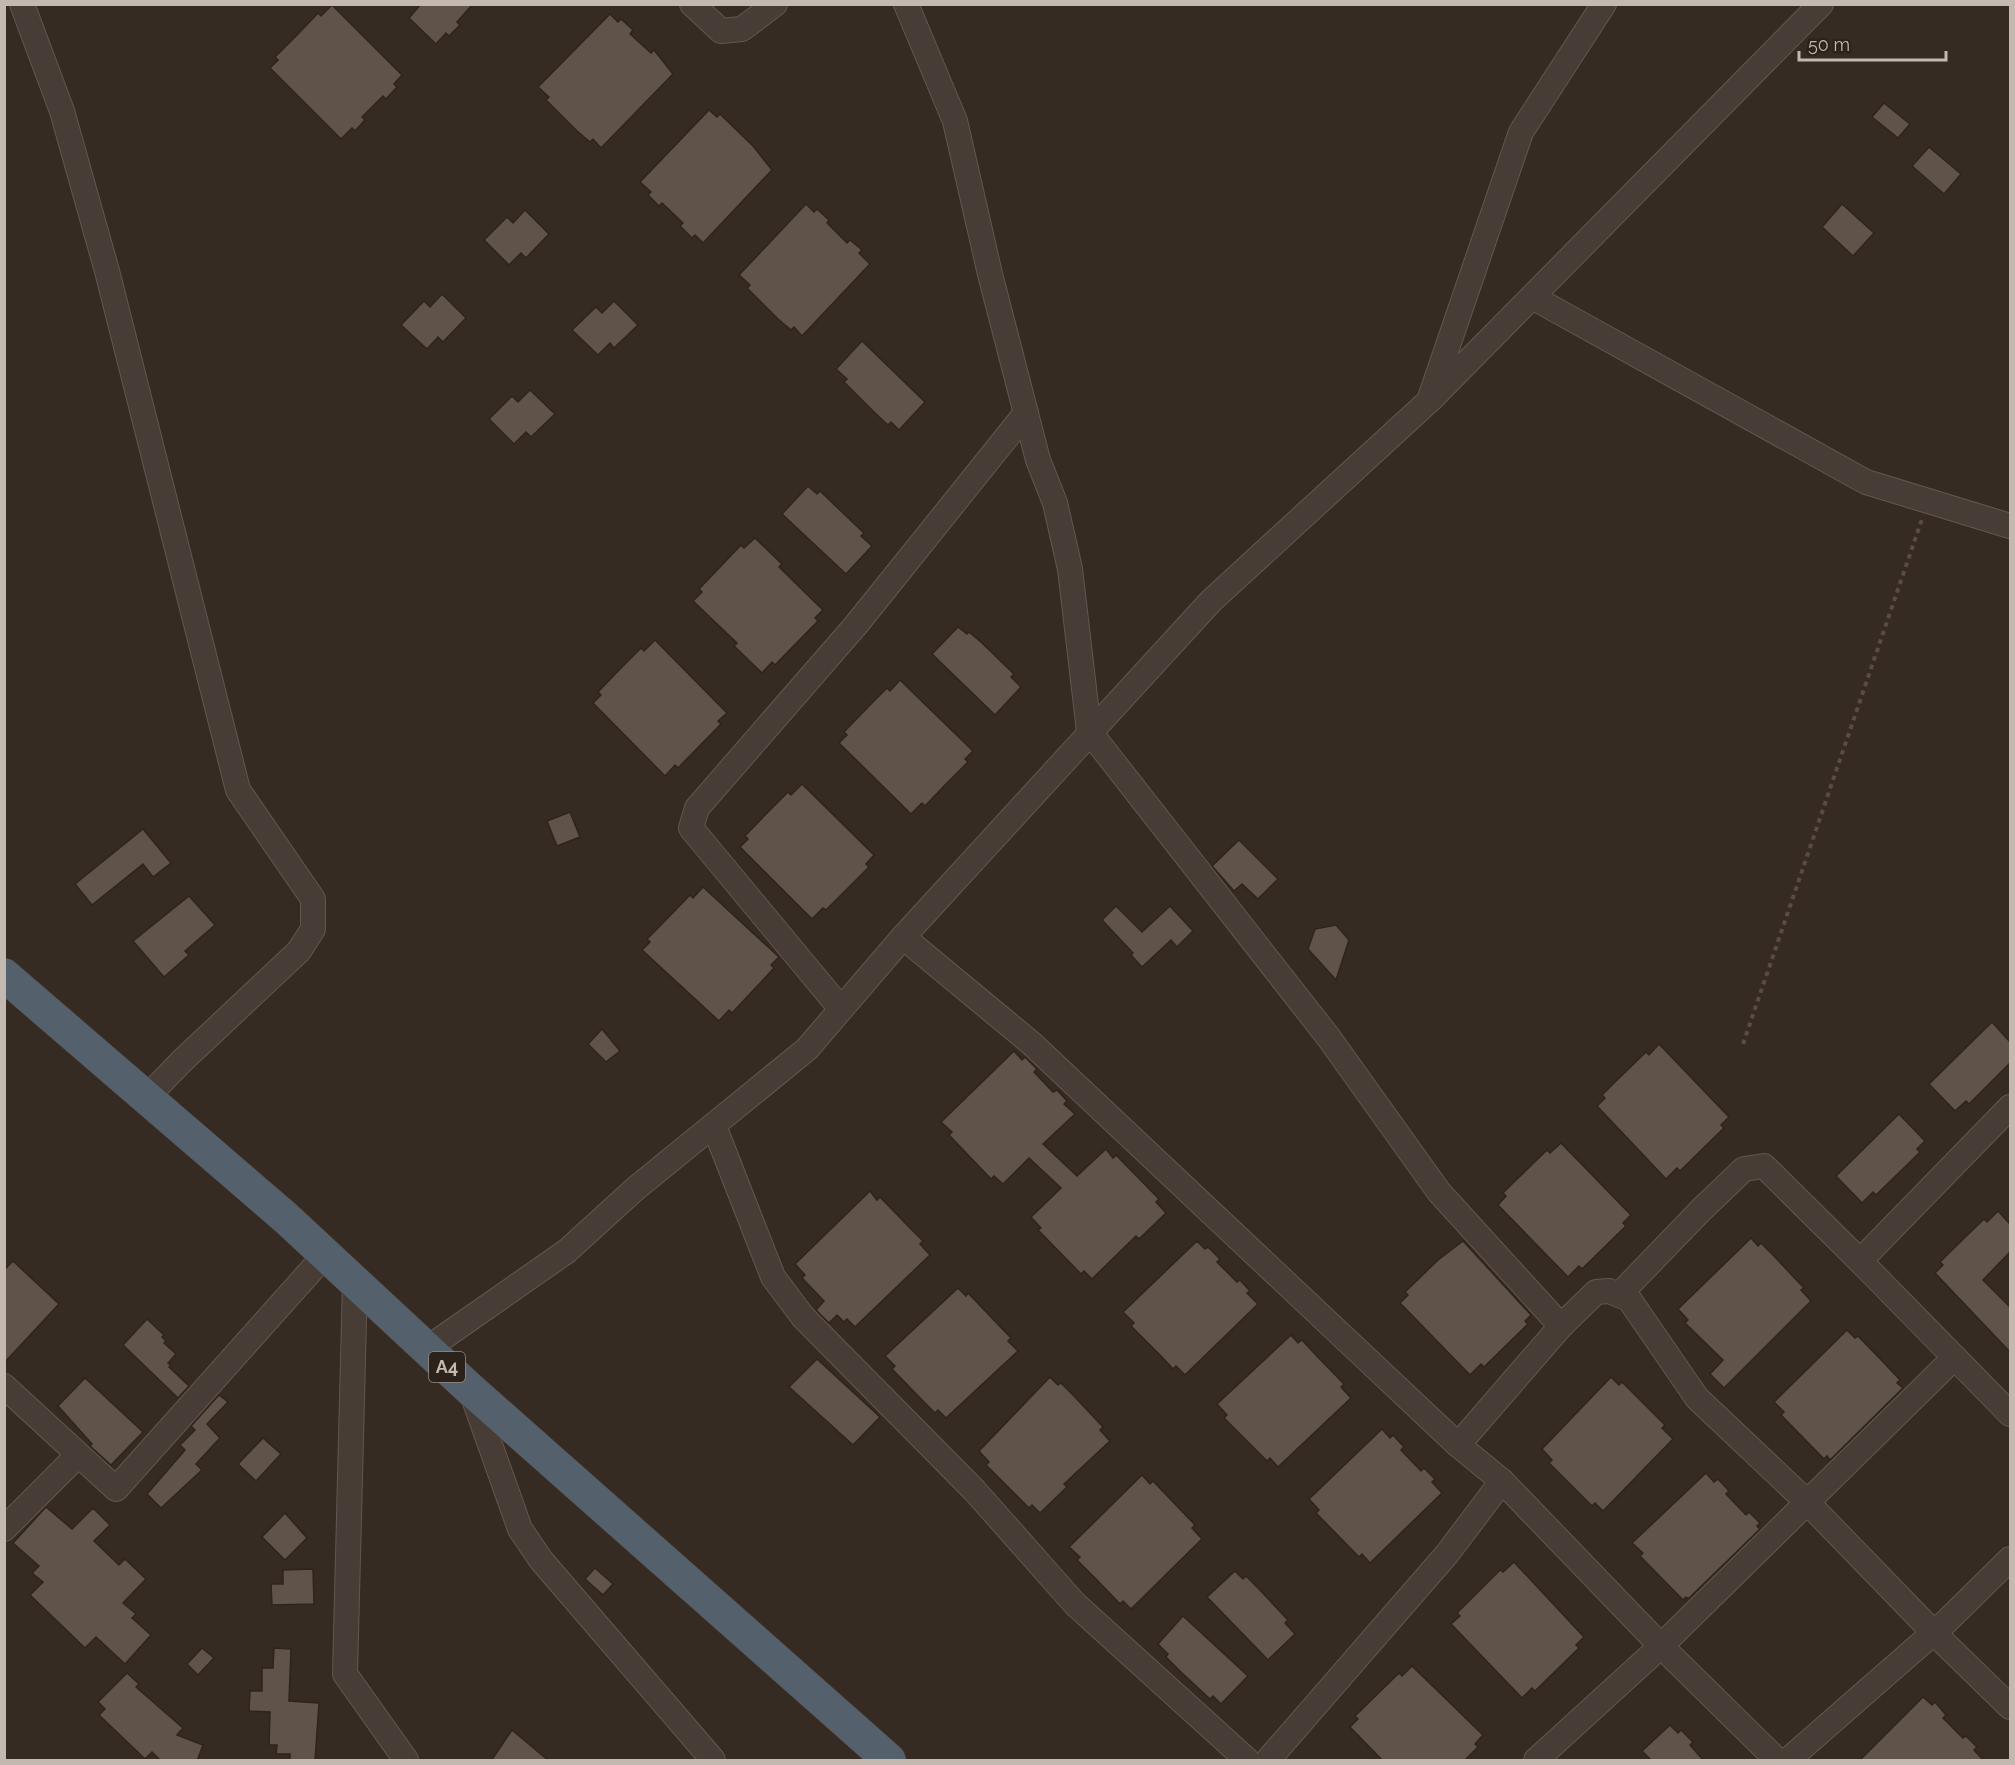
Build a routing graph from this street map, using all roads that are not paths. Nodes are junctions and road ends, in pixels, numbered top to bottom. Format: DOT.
graph roads {
  1 [pos="22,4"];
  2 [pos="692,4"];
  3 [pos="775,4"];
  4 [pos="906,4"];
  5 [pos="1604,4"];
  6 [pos="1821,4"];
  7 [pos="1534,298"];
  8 [pos="1430,400"];
  9 [pos="1026,412"];
  10 [pos="2010,526"];
  11 [pos="1089,731"];
  12 [pos="903,937"];
  13 [pos="4,975"];
  14 [pos="841,1009"];
  15 [pos="146,1098"];
  16 [pos="2010,1107"];
  17 [pos="714,1126"];
  18 [pos="325,1255"];
  19 [pos="1860,1261"];
  20 [pos="355,1281"];
  21 [pos="1619,1295"];
  22 [pos="1561,1326"];
  23 [pos="428,1348"];
  24 [pos="1954,1358"];
  25 [pos="4,1386"];
  26 [pos="470,1389"];
  27 [pos="2008,1405"];
  28 [pos="1458,1445"];
  29 [pos="77,1455"];
  30 [pos="1502,1481"];
  31 [pos="1807,1502"];
  32 [pos="4,1529"];
  33 [pos="2010,1558"];
  34 [pos="1934,1633"];
  35 [pos="1661,1646"];
  36 [pos="2010,1707"];
  37 [pos="406,1761"];
  38 [pos="713,1761"];
  39 [pos="889,1761"];
  40 [pos="1246,1761"];
  41 [pos="1268,1761"];
  42 [pos="1536,1761"];
  43 [pos="1777,1761"];
  44 [pos="1788,1761"];
  1 -- 15 [label="street"];
  2 -- 3 [label="street"];
  4 -- 9 [label="street"];
  5 -- 8 [label="street"];
  6 -- 7 [label="street"];
  7 -- 8 [label="street"];
  7 -- 10 [label="street"];
  8 -- 11 [label="street"];
  9 -- 11 [label="street"];
  9 -- 14 [label="street"];
  11 -- 12 [label="street"];
  11 -- 22 [label="street"];
  12 -- 14 [label="street"];
  12 -- 28 [label="street"];
  13 -- 15 [label="highway, A4"];
  14 -- 17 [label="street"];
  15 -- 18 [label="highway, A4"];
  16 -- 19 [label="street"];
  17 -- 23 [label="street"];
  17 -- 40 [label="street"];
  18 -- 20 [label="highway, A4"];
  18 -- 29 [label="street"];
  19 -- 21 [label="street"];
  19 -- 24 [label="street"];
  20 -- 23 [label="highway, A4"];
  20 -- 37 [label="street"];
  21 -- 22 [label="street"];
  21 -- 31 [label="street"];
  22 -- 28 [label="street"];
  23 -- 26 [label="highway, A4"];
  24 -- 27 [label="street"];
  24 -- 31 [label="street"];
  25 -- 29 [label="street"];
  26 -- 38 [label="street"];
  26 -- 39 [label="highway, A4"];
  28 -- 30 [label="street"];
  29 -- 32 [label="street"];
  30 -- 35 [label="street"];
  30 -- 41 [label="street"];
  31 -- 34 [label="street"];
  31 -- 35 [label="street"];
  33 -- 34 [label="street"];
  34 -- 36 [label="street"];
  34 -- 44 [label="street"];
  35 -- 42 [label="street"];
  35 -- 43 [label="street"];
}
